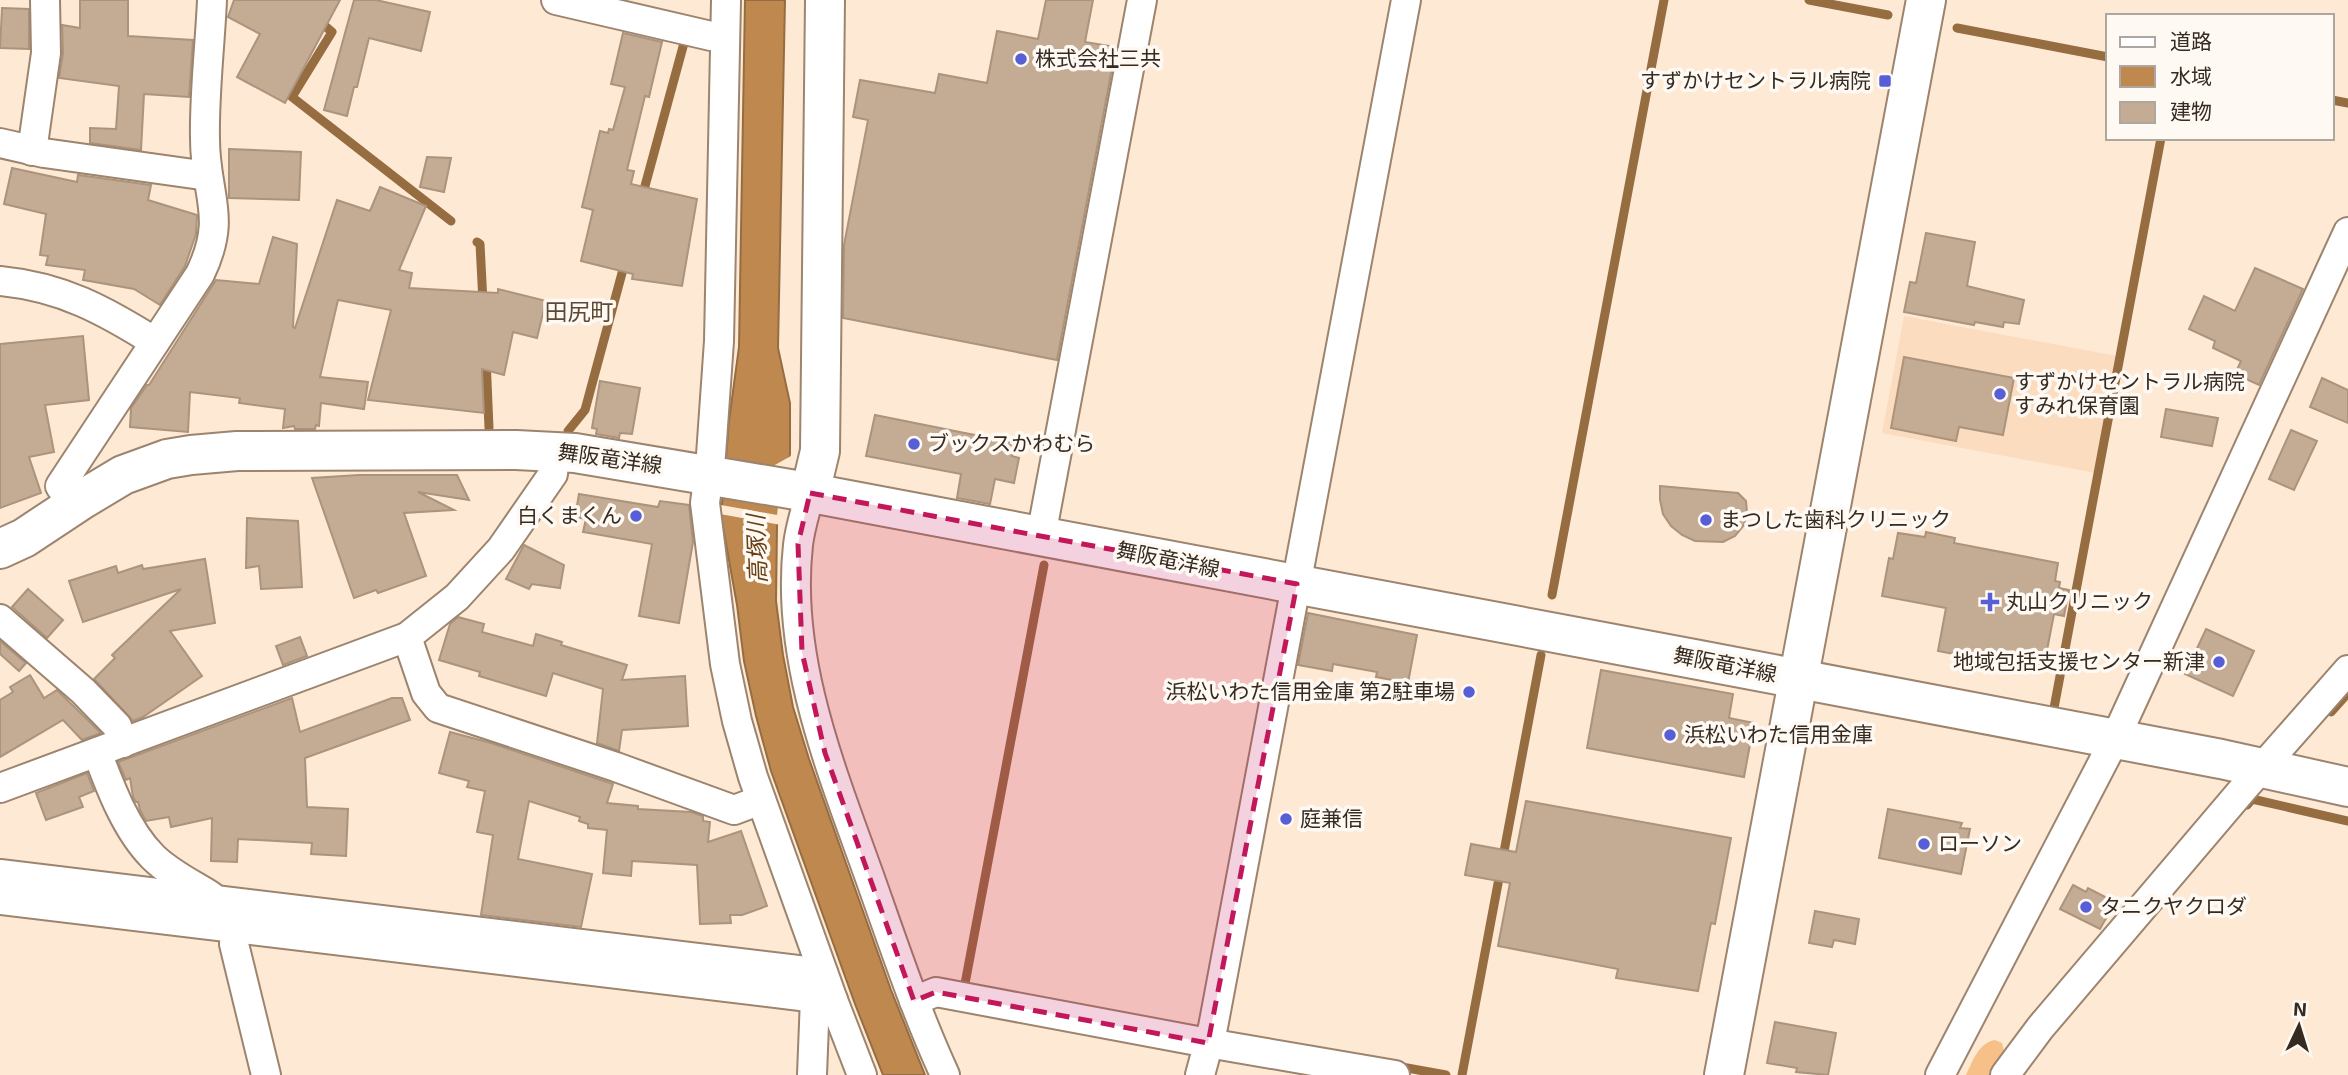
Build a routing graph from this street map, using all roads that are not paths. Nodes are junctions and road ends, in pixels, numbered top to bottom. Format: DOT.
graph roads {
  1 [pos="45,0"];
  2 [pos="212,0"];
  3 [pos="556,0"];
  4 [pos="726,0"];
  5 [pos="825,0"];
  6 [pos="1142,0"];
  7 [pos="1406,0"];
  8 [pos="1926,0"];
  9 [pos="725,36"];
  10 [pos="0,144"];
  11 [pos="32,151"];
  12 [pos="208,177"];
  13 [pos="2348,232"];
  14 [pos="0,281"];
  15 [pos="155,342"];
  16 [pos="555,451"];
  17 [pos="715,476"];
  18 [pos="800,491"];
  19 [pos="73,505"];
  20 [pos="1041,536"];
  21 [pos="0,549"];
  22 [pos="1297,584"];
  23 [pos="0,619"];
  24 [pos="407,638"];
  25 [pos="2348,670"];
  26 [pos="1798,679"];
  27 [pos="2115,739"];
  28 [pos="123,743"];
  29 [pos="97,752"];
  30 [pos="2261,768"];
  31 [pos="2348,787"];
  32 [pos="0,788"];
  33 [pos="761,800"];
  34 [pos="0,874"];
  35 [pos="0,900"];
  36 [pos="224,919"];
  37 [pos="824,991"];
  38 [pos="914,1001"];
  39 [pos="1208,1043"];
  40 [pos="266,1075"];
  41 [pos="812,1075"];
  42 [pos="862,1075"];
  43 [pos="945,1075"];
  44 [pos="1200,1075"];
  45 [pos="1395,1075"];
  46 [pos="1724,1075"];
  47 [pos="1940,1075"];
  48 [pos="2005,1075"];
  1 -- 11 [label="street"];
  2 -- 12 [label="street"];
  3 -- 9 [label="street"];
  4 -- 9 [label="street"];
  5 -- 18 [label="main road"];
  6 -- 20 [label="street"];
  7 -- 22 [label="street"];
  8 -- 26 [label="main road"];
  9 -- 17 [label="street"];
  10 -- 11 [label="street"];
  11 -- 12 [label="street"];
  12 -- 15 [label="street"];
  13 -- 27 [label="street"];
  14 -- 15 [label="street"];
  15 -- 19 [label="street"];
  16 -- 17 [label="main road, 舞阪竜洋線"];
  16 -- 19 [label="main road, 舞阪竜洋線"];
  16 -- 24 [label="street"];
  17 -- 18 [label="main road, 舞阪竜洋線"];
  17 -- 33 [label="street"];
  18 -- 20 [label="main road, 舞阪竜洋線"];
  18 -- 38 [label="street"];
  19 -- 21 [label="main road, 舞阪竜洋線"];
  20 -- 22 [label="main road, 舞阪竜洋線"];
  22 -- 26 [label="main road, 舞阪竜洋線"];
  22 -- 39 [label="street"];
  23 -- 28 [label="street"];
  24 -- 28 [label="street"];
  24 -- 33 [label="street"];
  25 -- 30 [label="street"];
  26 -- 27 [label="main road, 舞阪竜洋線"];
  26 -- 46 [label="main road"];
  27 -- 30 [label="main road, 舞阪竜洋線"];
  27 -- 47 [label="street"];
  28 -- 29 [label="street"];
  29 -- 32 [label="street"];
  29 -- 36 [label="street"];
  30 -- 31 [label="main road, 舞阪竜洋線"];
  30 -- 48 [label="street"];
  33 -- 37 [label="street"];
  34 -- 36 [label="street"];
  35 -- 36 [label="street"];
  36 -- 37 [label="street"];
  36 -- 40 [label="street"];
  37 -- 41 [label="street"];
  37 -- 42 [label="street"];
  38 -- 39 [label="street"];
  38 -- 43 [label="street"];
  39 -- 44 [label="street"];
  39 -- 45 [label="street"];
}
